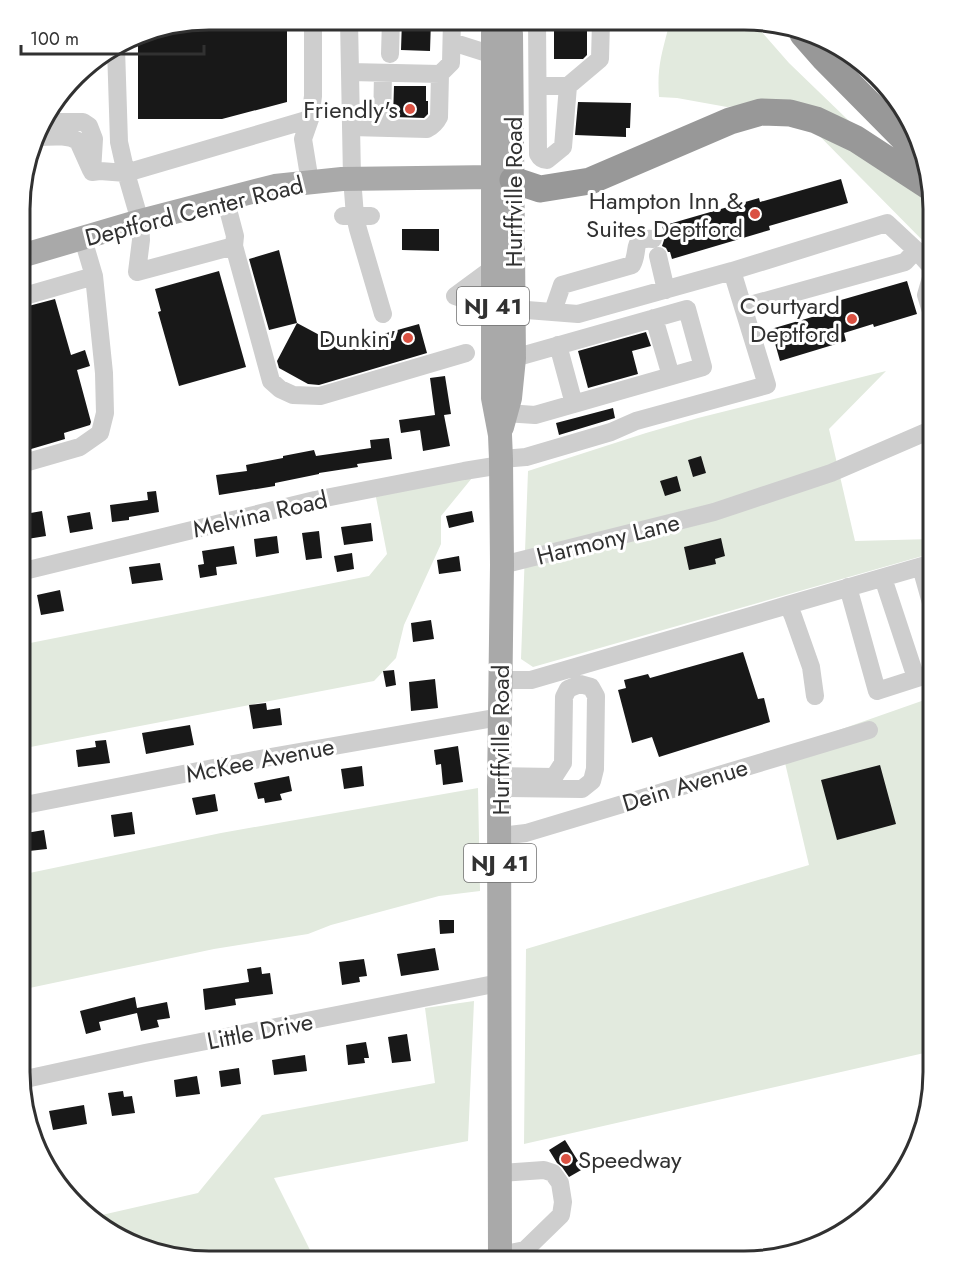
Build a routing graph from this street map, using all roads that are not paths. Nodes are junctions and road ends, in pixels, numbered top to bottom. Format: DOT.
graph roads {
  1 [pos="313,30"];
  2 [pos="349,30"];
  3 [pos="391,30"];
  4 [pos="452,30"];
  5 [pos="537,30"];
  6 [pos="601,30"];
  7 [pos="501,39"];
  8 [pos="452,42"];
  9 [pos="812,44"];
  10 [pos="390,54"];
  11 [pos="116,56"];
  12 [pos="538,64"];
  13 [pos="350,72"];
  14 [pos="383,73"];
  15 [pos="440,74"];
  16 [pos="538,86"];
  17 [pos="568,86"];
  18 [pos="512,105"];
  19 [pos="538,105"];
  20 [pos="310,119"];
  21 [pos="53,122"];
  22 [pos="351,127"];
  23 [pos="50,128"];
  24 [pos="382,128"];
  25 [pos="45,137"];
  26 [pos="912,147"];
  27 [pos="92,163"];
  28 [pos="126,173"];
  29 [pos="352,178"];
  30 [pos="503,179"];
  31 [pos="921,181"];
  32 [pos="310,182"];
  33 [pos="225,198"];
  34 [pos="140,222"];
  35 [pos="83,239"];
  36 [pos="234,246"];
  37 [pos="916,250"];
  38 [pos="30,254"];
  39 [pos="923,258"];
  40 [pos="493,268"];
  41 [pos="732,271"];
  42 [pos="94,276"];
  43 [pos="666,290"];
  44 [pos="30,294"];
  45 [pos="743,307"];
  46 [pos="503,309"];
  47 [pos="553,311"];
  48 [pos="382,314"];
  49 [pos="654,318"];
  50 [pos="558,345"];
  51 [pos="466,353"];
  52 [pos="514,357"];
  53 [pos="671,376"];
  54 [pos="574,404"];
  55 [pos="503,424"];
  56 [pos="923,433"];
  57 [pos="30,461"];
  58 [pos="501,462"];
  59 [pos="502,565"];
  60 [pos="923,566"];
  61 [pos="30,570"];
  62 [pos="883,578"];
  63 [pos="848,588"];
  64 [pos="788,605"];
  65 [pos="923,670"];
  66 [pos="923,676"];
  67 [pos="501,680"];
  68 [pos="815,696"];
  69 [pos="500,717"];
  70 [pos="869,730"];
  71 [pos="563,763"];
  72 [pos="500,782"];
  73 [pos="582,789"];
  74 [pos="30,804"];
  75 [pos="500,836"];
  76 [pos="499,983"];
  77 [pos="30,1078"];
  78 [pos="500,1173"];
  79 [pos="500,1251"];
  80 [pos="522,1251"];
  1 -- 20 [label="street"];
  2 -- 13 [label="street"];
  3 -- 10 [label="street"];
  4 -- 8 [label="street"];
  5 -- 12 [label="street"];
  6 -- 17 [label="street"];
  7 -- 8 [label="street"];
  7 -- 12 [label="street"];
  7 -- 18 [label="main road, Hurffville Road / NJ 41"];
  7 -- 30 [label="main road, Hurffville Road / NJ 41"];
  8 -- 15 [label="street"];
  9 -- 26 [label="highway"];
  11 -- 28 [label="street"];
  12 -- 16 [label="street"];
  13 -- 14 [label="street"];
  13 -- 22 [label="street"];
  14 -- 15 [label="street"];
  14 -- 24 [label="street"];
  15 -- 24 [label="street"];
  16 -- 17 [label="street"];
  16 -- 19 [label="street"];
  17 -- 19 [label="street"];
  18 -- 19 [label="street"];
  18 -- 30 [label="main road, Hurffville Road / NJ 41"];
  20 -- 28 [label="street"];
  20 -- 32 [label="street"];
  21 -- 27 [label="street"];
  22 -- 24 [label="street"];
  22 -- 29 [label="street"];
  23 -- 27 [label="street"];
  25 -- 27 [label="street"];
  27 -- 28 [label="street"];
  28 -- 34 [label="street"];
  29 -- 30 [label="main road, Deptford Center Road"];
  29 -- 32 [label="main road, Deptford Center Road"];
  29 -- 48 [label="street"];
  30 -- 31 [label="highway"];
  30 -- 40 [label="main road, Hurffville Road / NJ 41"];
  30 -- 46 [label="main road, Hurffville Road / NJ 41"];
  32 -- 33 [label="main road, Deptford Center Road"];
  33 -- 34 [label="main road, Deptford Center Road"];
  33 -- 36 [label="street"];
  34 -- 35 [label="main road, Deptford Center Road"];
  34 -- 36 [label="street"];
  35 -- 38 [label="main road, Deptford Center Road"];
  35 -- 42 [label="street"];
  36 -- 51 [label="street"];
  37 -- 39 [label="street"];
  37 -- 41 [label="street"];
  37 -- 45 [label="street"];
  40 -- 46 [label="main road, Hurffville Road / NJ 41"];
  40 -- 46 [label="street"];
  41 -- 43 [label="street"];
  41 -- 45 [label="street"];
  42 -- 44 [label="street"];
  42 -- 57 [label="street"];
  43 -- 47 [label="street"];
  43 -- 47 [label="street"];
  45 -- 58 [label="street, Melvina Road"];
  46 -- 47 [label="street"];
  46 -- 52 [label="main road, Hurffville Road / NJ 41"];
  46 -- 55 [label="main road, Hurffville Road / NJ 41"];
  49 -- 50 [label="street"];
  49 -- 53 [label="street"];
  49 -- 53 [label="street"];
  50 -- 52 [label="street"];
  50 -- 54 [label="street"];
  52 -- 55 [label="main road, Hurffville Road / NJ 41"];
  53 -- 54 [label="street"];
  54 -- 55 [label="street"];
  55 -- 58 [label="main road, Hurffville Road / NJ 41"];
  56 -- 59 [label="street, Harmony Lane"];
  58 -- 59 [label="main road, Hurffville Road / NJ 41"];
  58 -- 61 [label="street, Melvina Road"];
  59 -- 67 [label="main road, Hurffville Road / NJ 41"];
  60 -- 62 [label="street"];
  62 -- 63 [label="street"];
  62 -- 65 [label="street"];
  63 -- 64 [label="street"];
  63 -- 66 [label="street"];
  64 -- 67 [label="street"];
  64 -- 68 [label="street"];
  67 -- 69 [label="main road, Hurffville Road / NJ 41"];
  69 -- 72 [label="main road, Hurffville Road / NJ 41"];
  69 -- 74 [label="street, McKee Avenue"];
  70 -- 75 [label="street, Dein Avenue"];
  71 -- 72 [label="street"];
  71 -- 73 [label="street"];
  71 -- 73 [label="street"];
  72 -- 73 [label="street"];
  72 -- 75 [label="main road, Hurffville Road / NJ 41"];
  75 -- 76 [label="main road, Hurffville Road / NJ 41"];
  76 -- 77 [label="street, Little Drive"];
  76 -- 78 [label="main road, Hurffville Road / NJ 41"];
  78 -- 79 [label="main road, Hurffville Road / NJ 41"];
  78 -- 80 [label="street"];
}
